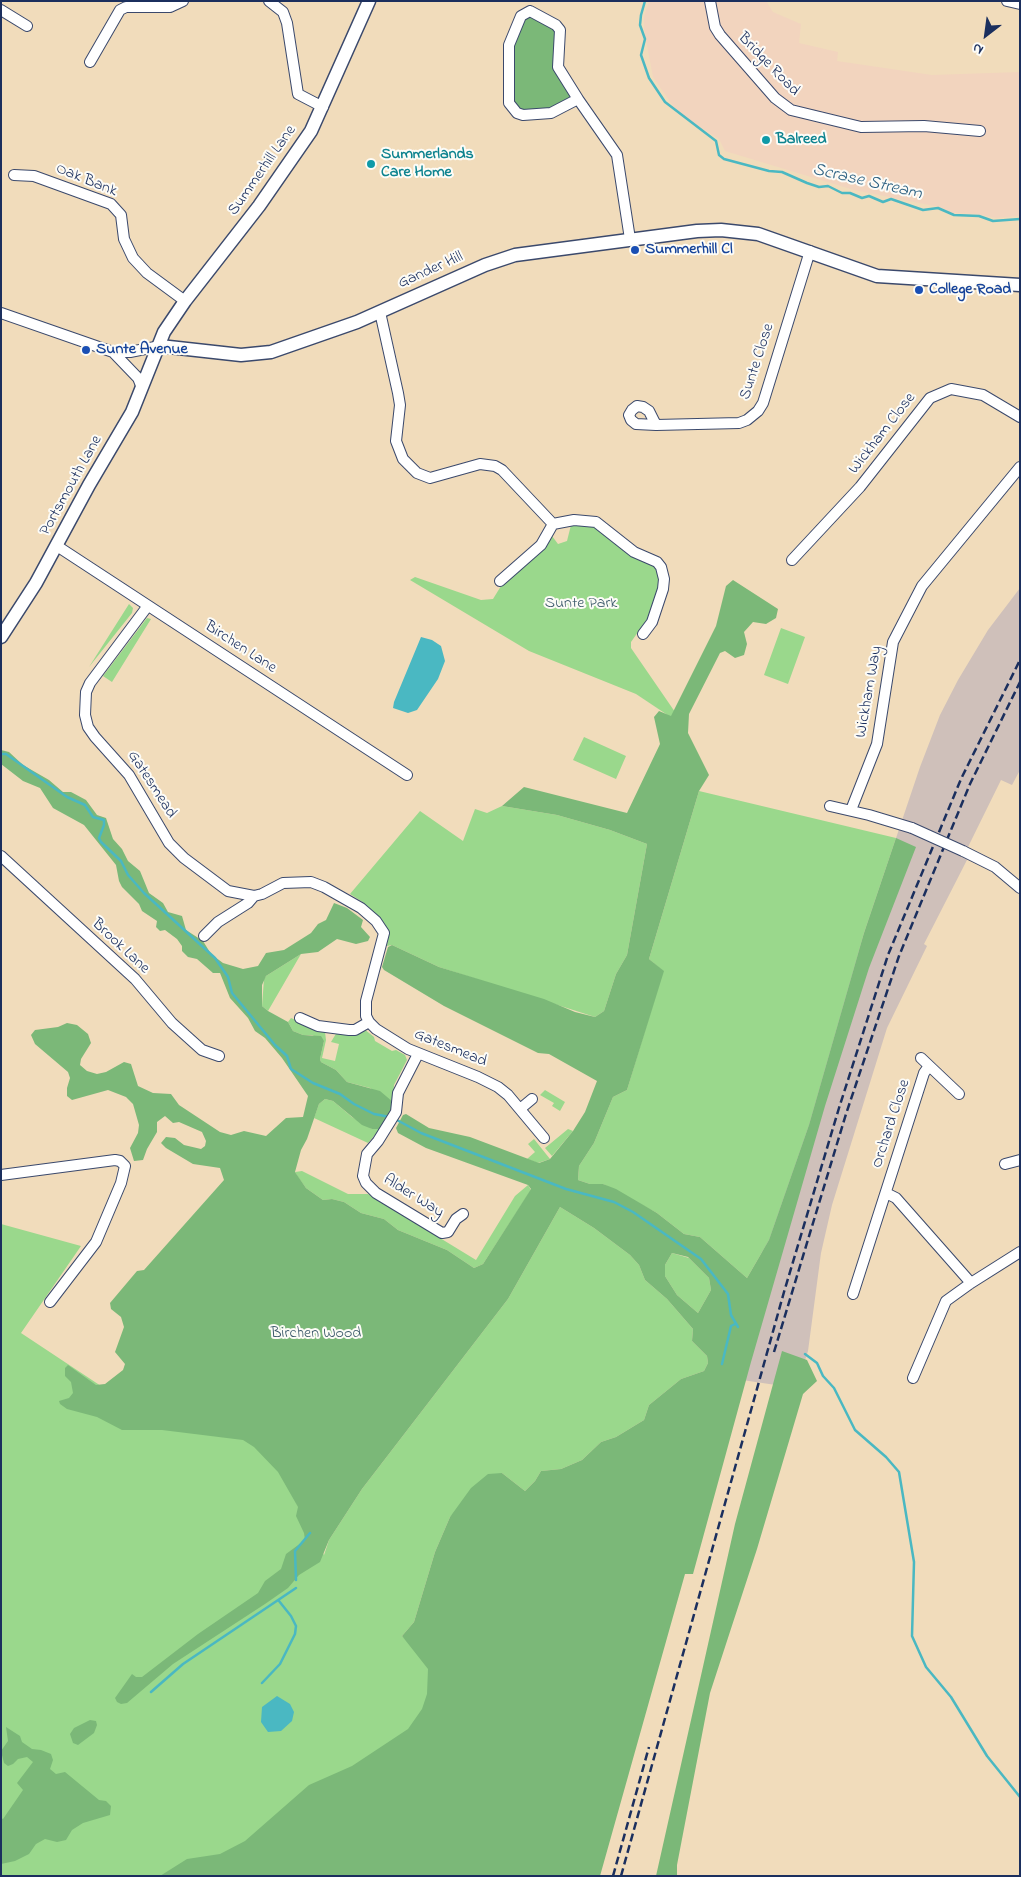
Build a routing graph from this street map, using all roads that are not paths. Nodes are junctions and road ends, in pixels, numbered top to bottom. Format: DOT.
graph roads {
  1 [pos="184,1"];
  2 [pos="269,1"];
  3 [pos="369,1"];
  4 [pos="710,1"];
  5 [pos="1007,1"];
  6 [pos="1020,4"];
  7 [pos="1,10"];
  8 [pos="27,26"];
  9 [pos="90,62"];
  10 [pos="578,99"];
  11 [pos="323,107"];
  12 [pos="980,131"];
  13 [pos="14,175"];
  14 [pos="630,239"];
  15 [pos="810,251"];
  16 [pos="1020,285"];
  17 [pos="185,302"];
  18 [pos="380,312"];
  19 [pos="1,313"];
  20 [pos="160,346"];
  21 [pos="112,352"];
  22 [pos="142,388"];
  23 [pos="1020,417"];
  24 [pos="656,425"];
  25 [pos="1020,467"];
  26 [pos="553,524"];
  27 [pos="57,546"];
  28 [pos="792,560"];
  29 [pos="500,581"];
  30 [pos="147,606"];
  31 [pos="643,634"];
  32 [pos="1,637"];
  33 [pos="407,775"];
  34 [pos="830,806"];
  35 [pos="852,810"];
  36 [pos="1,856"];
  37 [pos="1020,888"];
  38 [pos="228,891"];
  39 [pos="254,896"];
  40 [pos="229,913"];
  41 [pos="204,936"];
  42 [pos="300,1018"];
  43 [pos="369,1022"];
  44 [pos="418,1054"];
  45 [pos="219,1056"];
  46 [pos="921,1058"];
  47 [pos="929,1066"];
  48 [pos="959,1094"];
  49 [pos="532,1099"];
  50 [pos="520,1109"];
  51 [pos="544,1138"];
  52 [pos="1020,1160"];
  53 [pos="1005,1164"];
  54 [pos="1,1174"];
  55 [pos="886,1193"];
  56 [pos="463,1214"];
  57 [pos="1020,1252"];
  58 [pos="970,1283"];
  59 [pos="853,1294"];
  60 [pos="50,1302"];
  61 [pos="913,1378"];
  1 -- 9 [label="street"];
  2 -- 11 [label="street"];
  3 -- 11 [label="street, Summerhill Lane"];
  4 -- 12 [label="street, Bridge Road"];
  5 -- 6 [label="street"];
  7 -- 8 [label="street"];
  10 -- 10 [label="street"];
  10 -- 14 [label="street"];
  11 -- 17 [label="street, Summerhill Lane"];
  13 -- 17 [label="street, Oak Bank"];
  14 -- 15 [label="street, Gander Hill"];
  14 -- 18 [label="street, Gander Hill"];
  15 -- 16 [label="street"];
  15 -- 24 [label="street, Sunte Close"];
  17 -- 20 [label="street, Summerhill Lane"];
  18 -- 20 [label="street, Gander Hill"];
  18 -- 26 [label="street"];
  19 -- 21 [label="street"];
  20 -- 21 [label="street"];
  20 -- 22 [label="street, Portsmouth Lane"];
  21 -- 22 [label="street"];
  22 -- 27 [label="street, Portsmouth Lane"];
  23 -- 28 [label="street, Wickham Close"];
  25 -- 35 [label="street, Wickham Way"];
  26 -- 29 [label="street"];
  26 -- 31 [label="street"];
  27 -- 30 [label="street, Birchen Lane"];
  27 -- 32 [label="street, Portsmouth Lane"];
  30 -- 33 [label="street, Birchen Lane"];
  30 -- 38 [label="street, Gatesmead"];
  34 -- 35 [label="street"];
  35 -- 37 [label="street, bridge"];
  36 -- 45 [label="street, Brook Lane"];
  38 -- 39 [label="street, Gatesmead"];
  38 -- 40 [label="street"];
  39 -- 40 [label="street"];
  39 -- 43 [label="street"];
  40 -- 41 [label="street"];
  42 -- 43 [label="street"];
  43 -- 44 [label="street, Gatesmead"];
  44 -- 50 [label="street, Gatesmead"];
  44 -- 56 [label="street, Alder Way"];
  46 -- 47 [label="street, Orchard Close"];
  47 -- 48 [label="street, Orchard Close"];
  47 -- 55 [label="street, Orchard Close"];
  49 -- 50 [label="street"];
  50 -- 51 [label="street, Gatesmead"];
  52 -- 53 [label="street"];
  54 -- 60 [label="street"];
  55 -- 58 [label="street, Orchard Close"];
  55 -- 59 [label="street, Orchard Close"];
  57 -- 58 [label="street"];
  58 -- 61 [label="street"];
}
